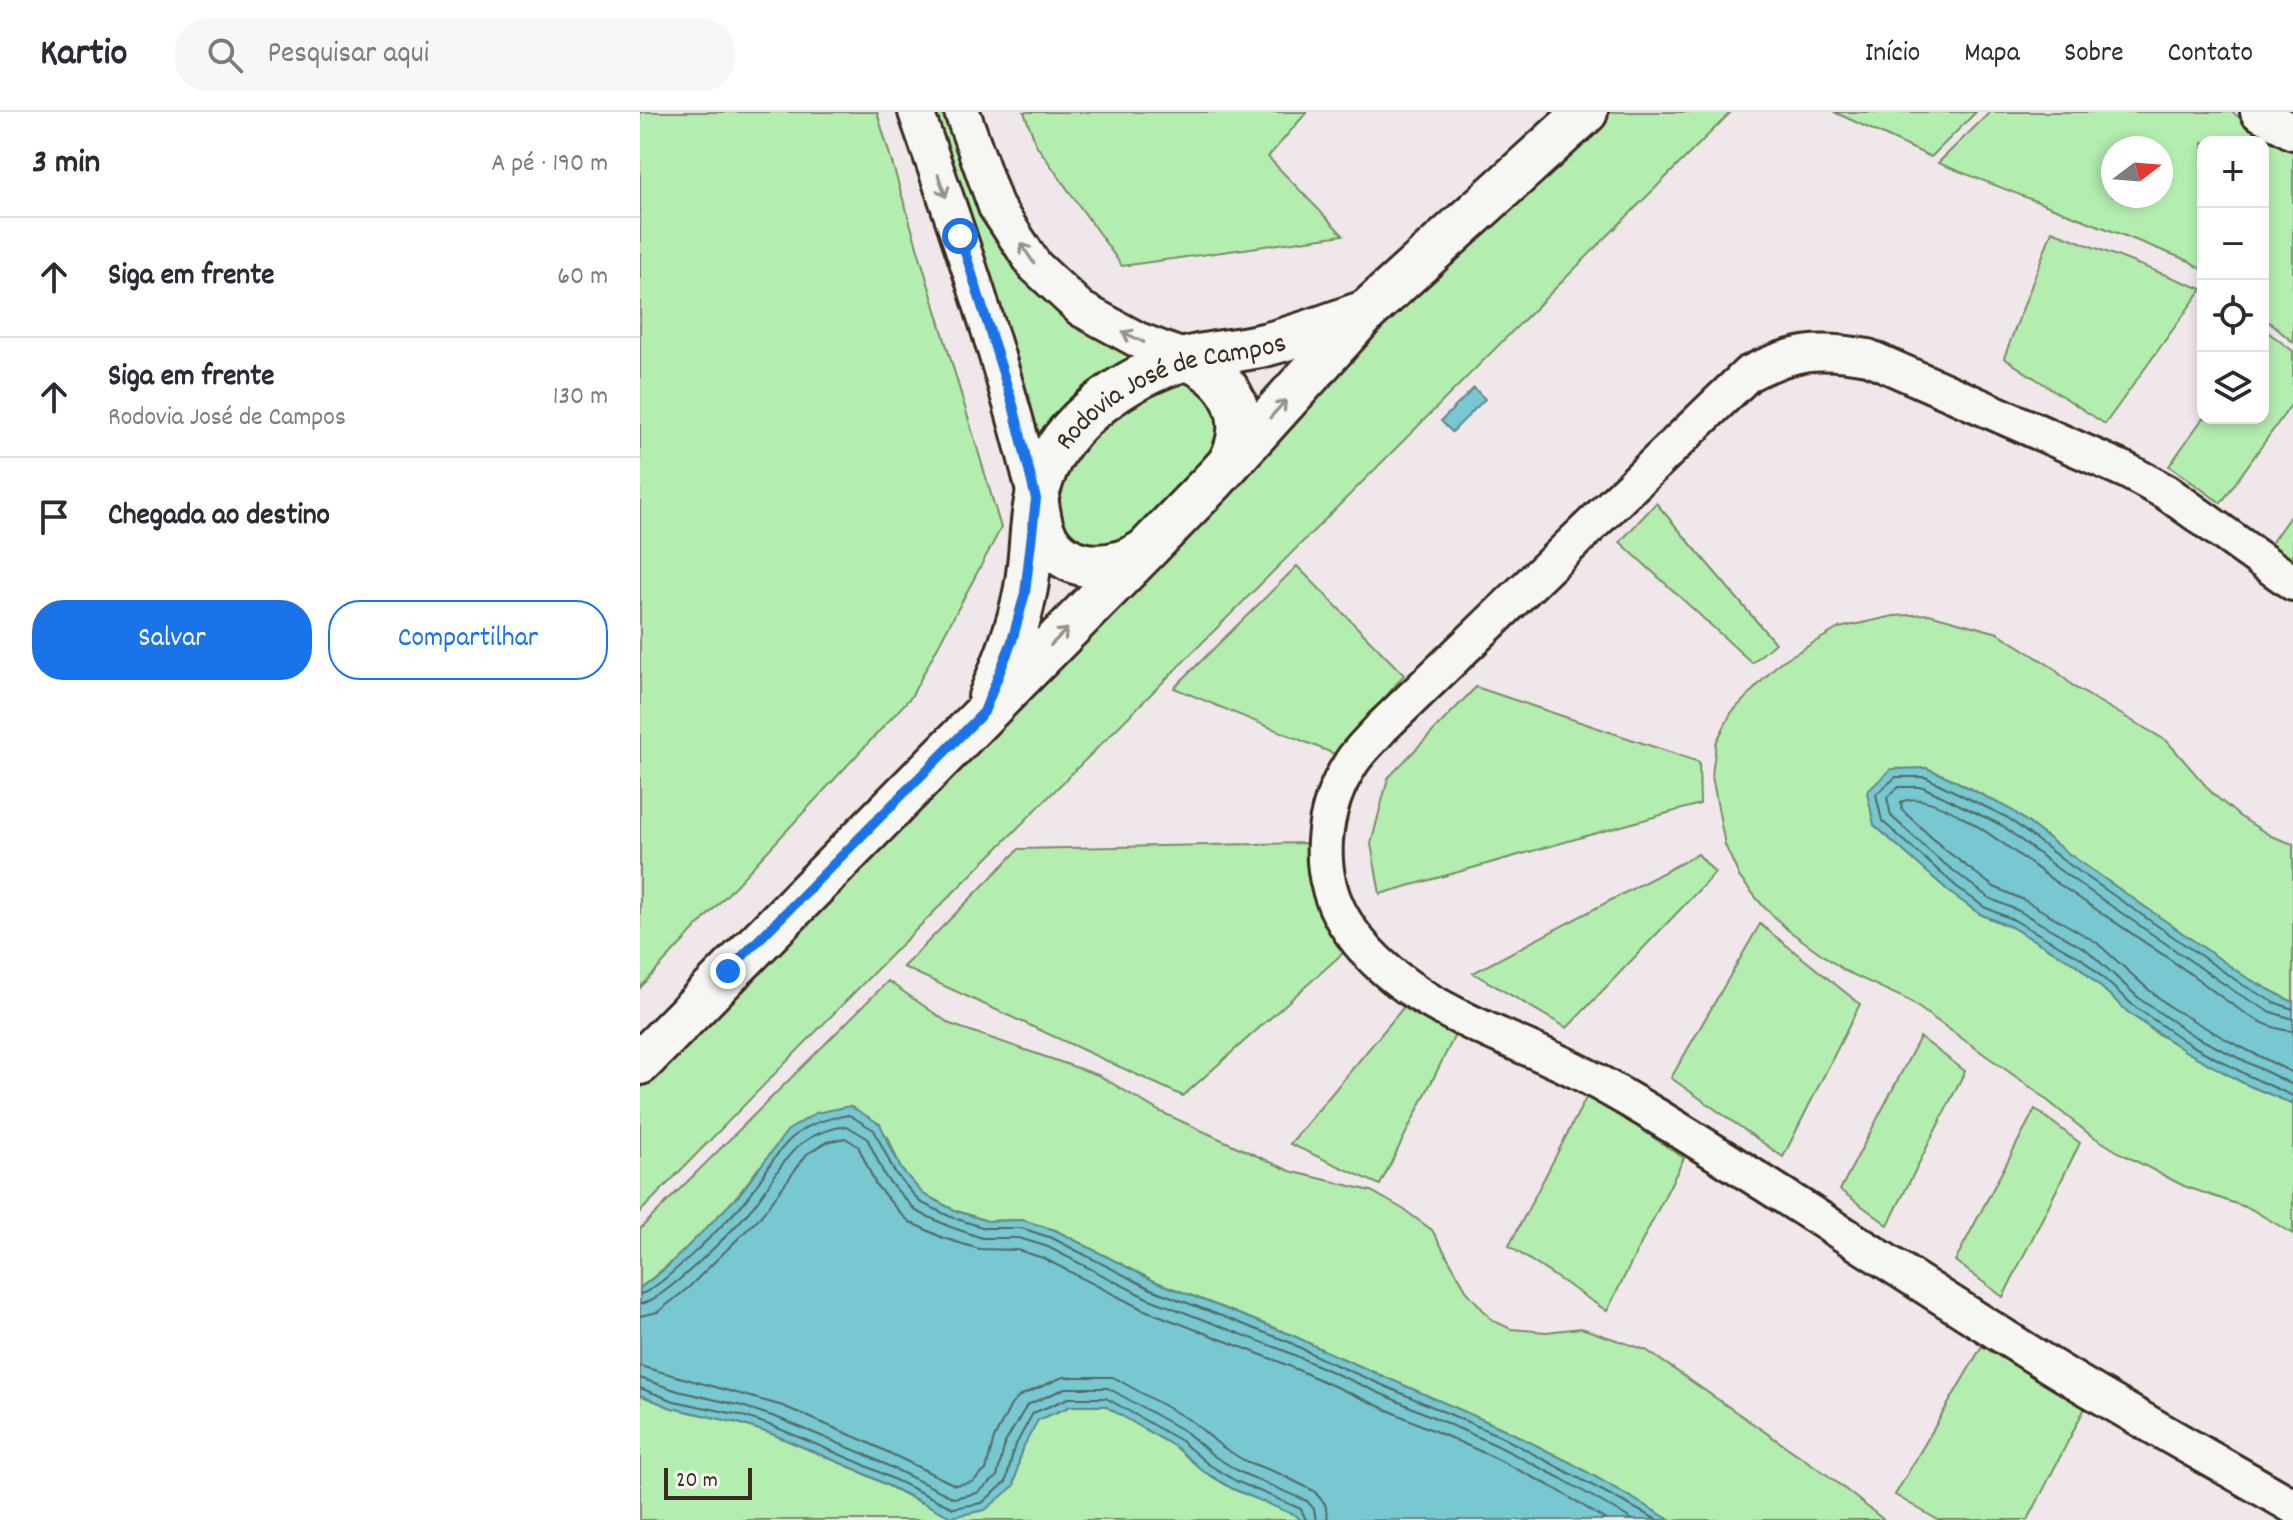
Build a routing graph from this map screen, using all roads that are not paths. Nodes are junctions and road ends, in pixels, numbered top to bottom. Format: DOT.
graph roads {
  1 [pos="916,112"];
  2 [pos="962,112"];
  3 [pos="1586,112"];
  4 [pos="2258,112"];
  5 [pos="2293,132"];
  6 [pos="1367,311"];
  7 [pos="1188,359"];
  8 [pos="1230,462"];
  9 [pos="1036,499"];
  10 [pos="1147,549"];
  11 [pos="2293,583"];
  12 [pos="984,712"];
  13 [pos="640,1063"];
  14 [pos="2293,1506"];
  1 -- 9 [label="street, one-way"];
  7 -- 2 [label="street, one-way"];
  3 -- 6 [label="main road, Rodovia José de Campos"];
  4 -- 5 [label="street"];
  6 -- 7 [label="main road, Rodovia José de Campos"];
  8 -- 6 [label="main road, Rodovia José de Campos, one-way"];
  7 -- 8 [label="main road"];
  7 -- 9 [label="main road, Rodovia José de Campos"];
  8 -- 10 [label="main road, Rodovia José de Campos"];
  9 -- 10 [label="main road"];
  9 -- 12 [label="main road, Rodovia José de Campos"];
  12 -- 10 [label="main road, Rodovia José de Campos, one-way"];
  11 -- 14 [label="street"];
  12 -- 13 [label="main road, Rodovia José de Campos"];
}
